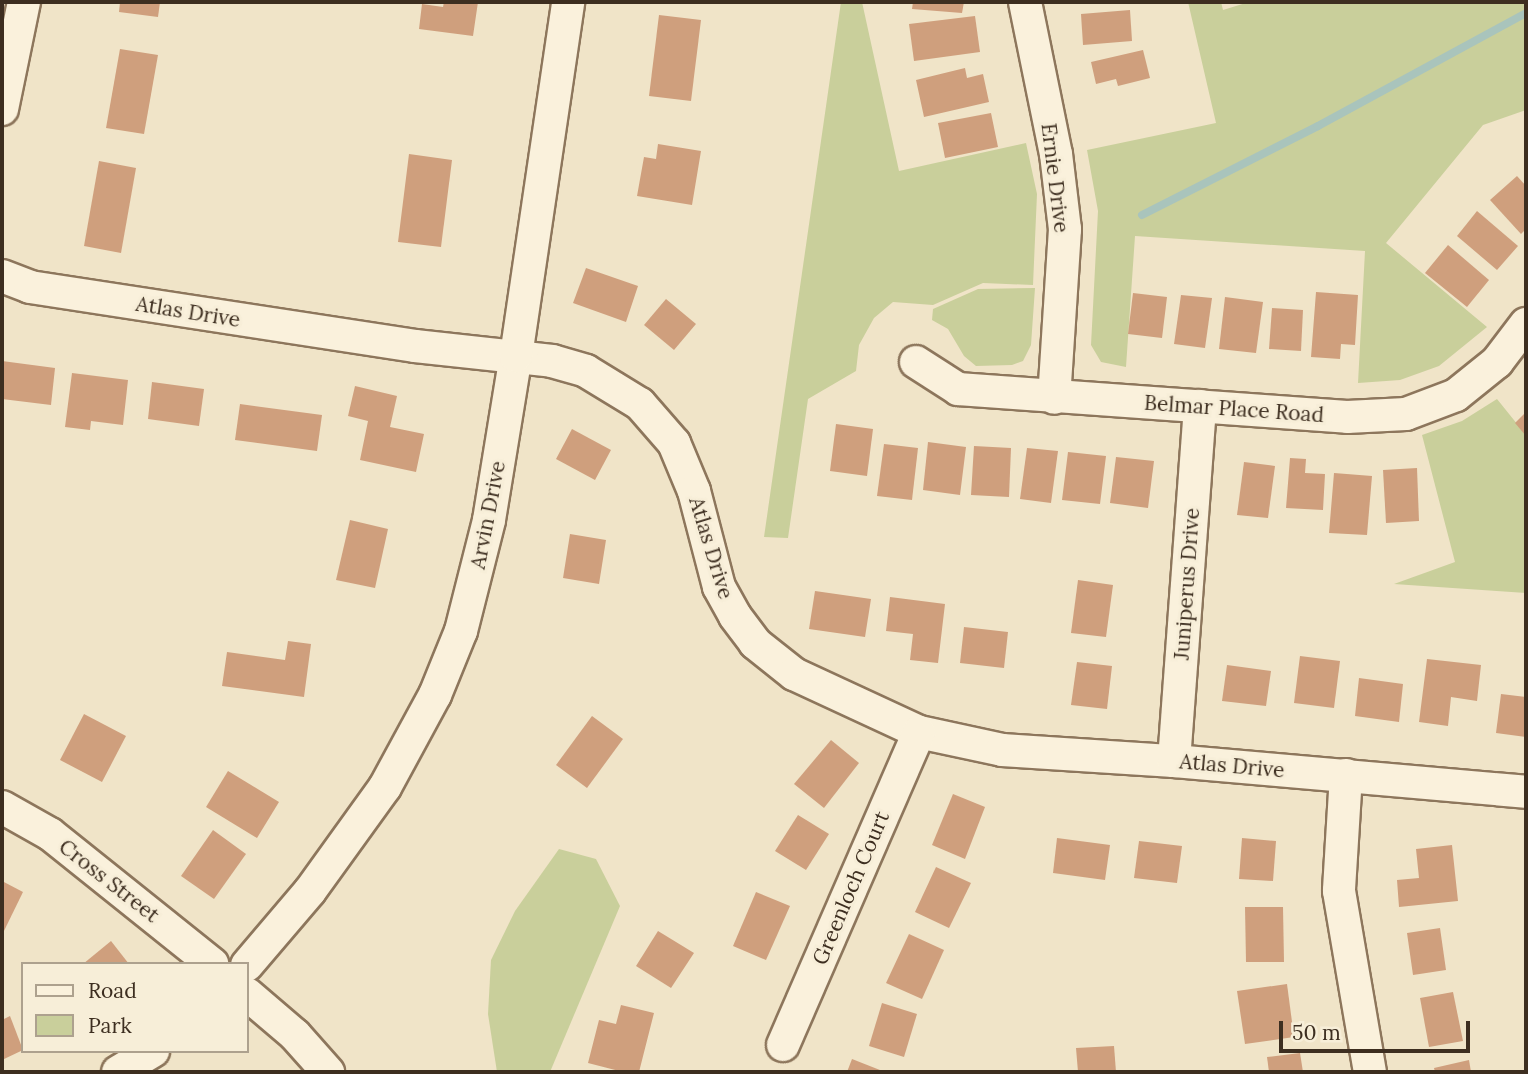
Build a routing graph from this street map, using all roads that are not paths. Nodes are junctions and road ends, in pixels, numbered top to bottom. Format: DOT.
graph roads {
  1 [pos="24,2"];
  2 [pos="568,2"];
  3 [pos="1025,2"];
  4 [pos="2,108"];
  5 [pos="2,276"];
  6 [pos="1526,324"];
  7 [pos="516,356"];
  8 [pos="916,362"];
  9 [pos="1054,398"];
  10 [pos="1200,406"];
  11 [pos="919,732"];
  12 [pos="1174,761"];
  13 [pos="1346,775"];
  14 [pos="1526,792"];
  15 [pos="2,807"];
  16 [pos="210,962"];
  17 [pos="248,964"];
  18 [pos="248,994"];
  19 [pos="783,1045"];
  20 [pos="150,1053"];
  21 [pos="118,1072"];
  22 [pos="328,1072"];
  23 [pos="1370,1072"];
  1 -- 4 [label="street"];
  2 -- 7 [label="street, Arvin Drive"];
  3 -- 9 [label="street, Ernie Drive"];
  5 -- 7 [label="street, Atlas Drive"];
  6 -- 10 [label="street, Belmar Place Road"];
  7 -- 11 [label="street, Atlas Drive"];
  7 -- 17 [label="street, Arvin Drive"];
  8 -- 9 [label="street, Belmar Place Road"];
  9 -- 10 [label="street, Belmar Place Road"];
  10 -- 12 [label="street, Juniperus Drive"];
  11 -- 12 [label="street, Atlas Drive"];
  11 -- 19 [label="street, Greenloch Court"];
  12 -- 13 [label="street, Atlas Drive"];
  13 -- 14 [label="street, Atlas Drive"];
  13 -- 23 [label="street"];
  15 -- 16 [label="street, Cross Street"];
  18 -- 22 [label="street"];
  20 -- 21 [label="street"];
}
